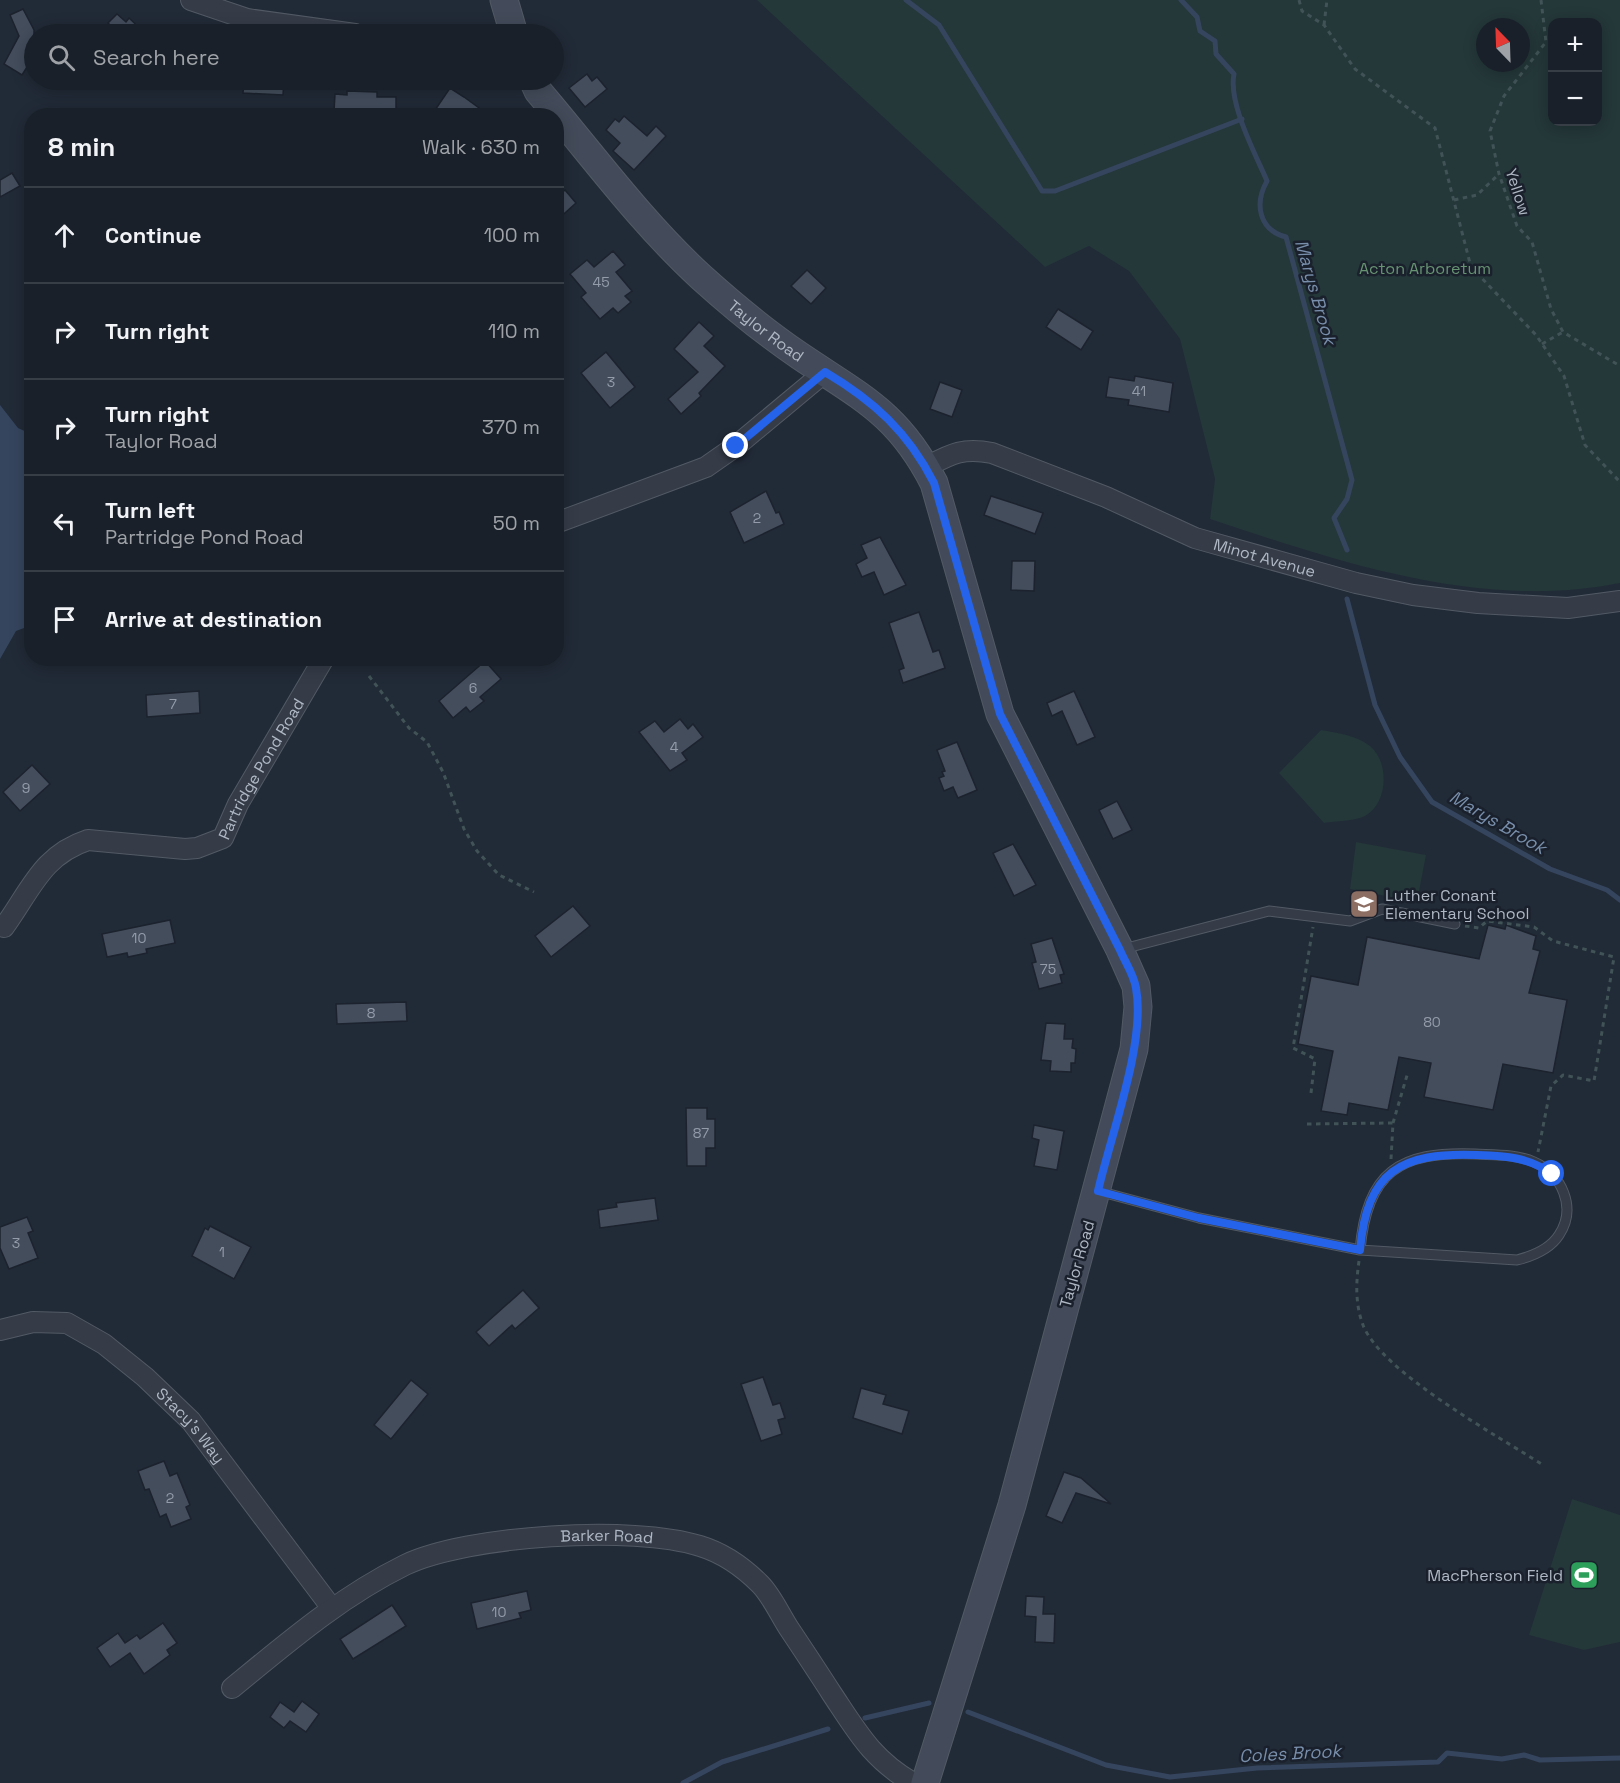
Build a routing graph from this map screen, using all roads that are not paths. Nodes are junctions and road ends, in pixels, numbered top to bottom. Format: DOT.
graph roads {
  1 [pos="191,0"];
  2 [pos="504,0"];
  3 [pos="283,24"];
  4 [pos="511,24"];
  5 [pos="536,90"];
  6 [pos="551,108"];
  7 [pos="564,123"];
  8 [pos="825,372"];
  9 [pos="926,467"];
  10 [pos="564,520"];
  11 [pos="1620,601"];
  12 [pos="319,666"];
  13 [pos="1455,924"];
  14 [pos="4,927"];
  15 [pos="1120,950"];
  16 [pos="1098,1191"];
  17 [pos="1360,1250"];
  18 [pos="0,1330"];
  19 [pos="331,1607"];
  20 [pos="232,1688"];
  21 [pos="913,1783"];
  22 [pos="925,1783"];
  1 -- 3 [label="street"];
  2 -- 4 [label="street"];
  5 -- 6 [label="street, Taylor Road"];
  7 -- 8 [label="street, Taylor Road"];
  8 -- 9 [label="street, Taylor Road"];
  8 -- 10 [label="street"];
  9 -- 11 [label="street, Minot Avenue"];
  9 -- 15 [label="street, Taylor Road"];
  12 -- 14 [label="street, Partridge Pond Road"];
  13 -- 15 [label="lane"];
  15 -- 16 [label="street, Taylor Road"];
  16 -- 17 [label="lane"];
  16 -- 22 [label="street, Taylor Road"];
  17 -- 17 [label="lane"];
  18 -- 19 [label="street, Stacy's Way"];
  19 -- 20 [label="street, Barker Road"];
  19 -- 21 [label="street, Barker Road"];
}
